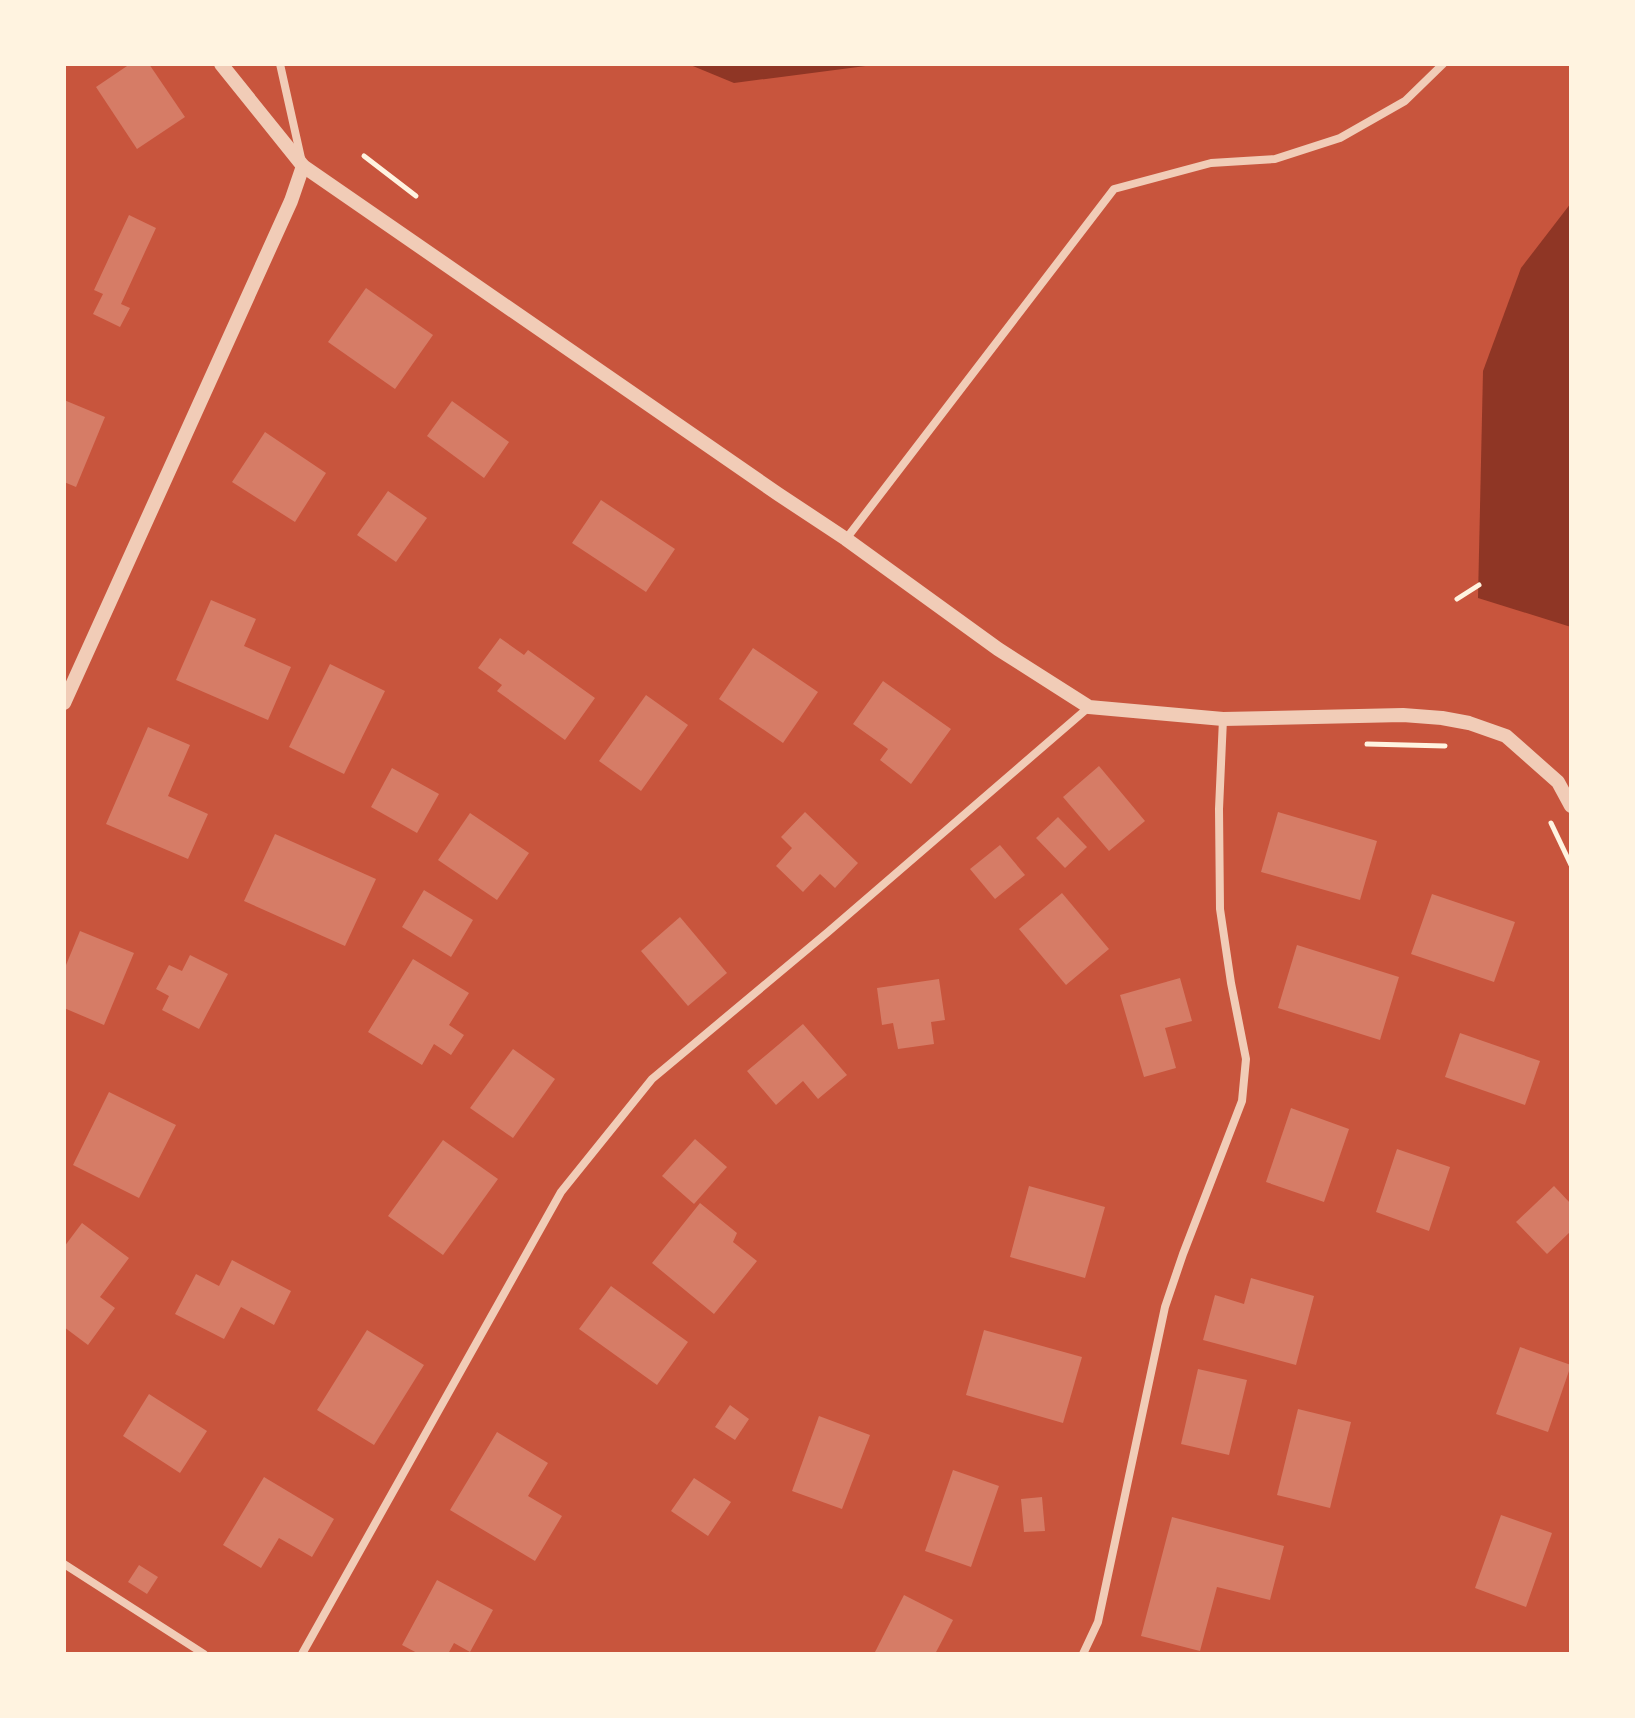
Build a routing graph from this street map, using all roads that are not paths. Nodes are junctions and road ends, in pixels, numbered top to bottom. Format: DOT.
graph roads {
  1 [pos="280,64"];
  2 [pos="1443,64"];
  3 [pos="222,66"];
  4 [pos="303,166"];
  5 [pos="846,539"];
  6 [pos="64,703"];
  7 [pos="1089,707"];
  8 [pos="1223,719"];
  9 [pos="1571,806"];
  10 [pos="64,1564"];
  11 [pos="204,1654"];
  12 [pos="302,1654"];
  13 [pos="1083,1654"];
  1 -- 4 [label="street"];
  2 -- 5 [label="street"];
  3 -- 4 [label="street"];
  4 -- 5 [label="street"];
  4 -- 6 [label="street"];
  5 -- 7 [label="street"];
  7 -- 8 [label="street"];
  7 -- 12 [label="street"];
  8 -- 9 [label="street"];
  8 -- 13 [label="street"];
  10 -- 11 [label="street"];
}
